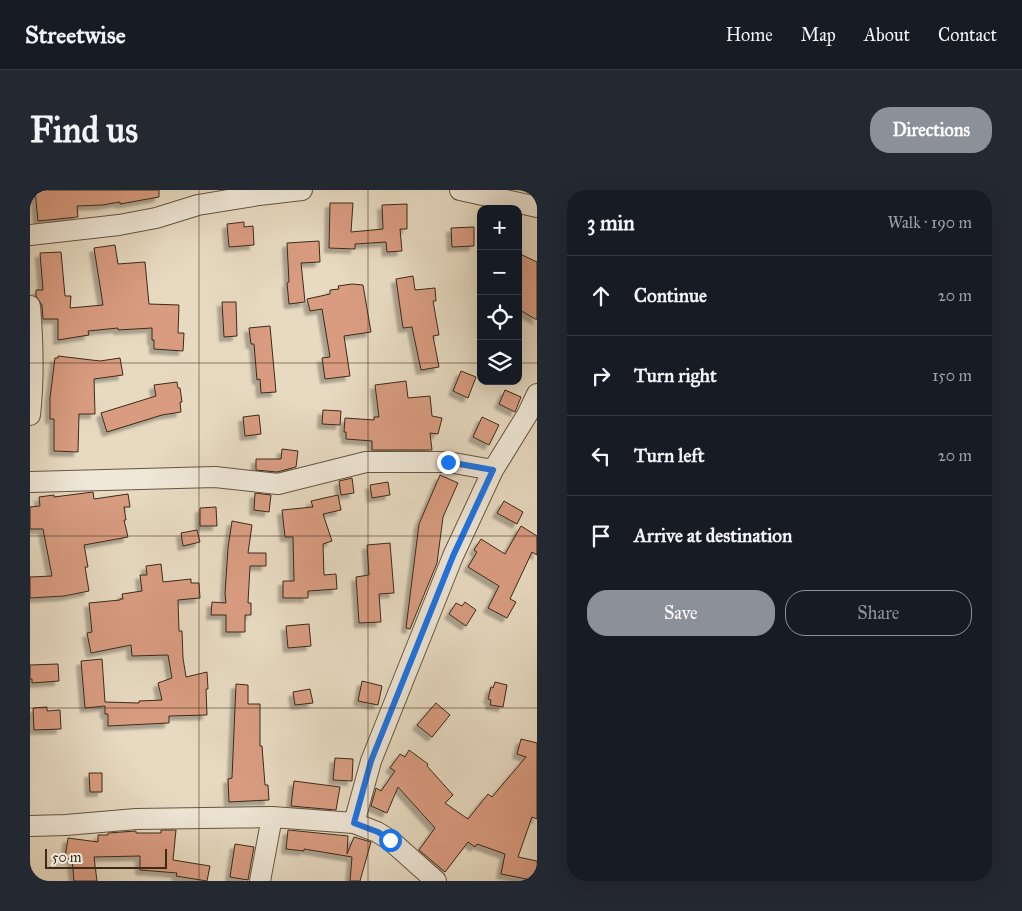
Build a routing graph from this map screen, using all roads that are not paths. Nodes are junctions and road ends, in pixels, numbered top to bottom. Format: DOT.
graph roads {
  1 [pos="302,190"];
  2 [pos="460,190"];
  3 [pos="196,198"];
  4 [pos="537,207"];
  5 [pos="30,235"];
  6 [pos="30,306"];
  7 [pos="31,394"];
  8 [pos="537,394"];
  9 [pos="30,415"];
  10 [pos="493,470"];
  11 [pos="30,482"];
  12 [pos="272,818"];
  13 [pos="354,823"];
  14 [pos="30,826"];
  15 [pos="260,881"];
  16 [pos="436,881"];
  1 -- 3 [label="street"];
  2 -- 4 [label="street"];
  3 -- 5 [label="street"];
  6 -- 7 [label="street"];
  7 -- 9 [label="street"];
  8 -- 10 [label="street"];
  10 -- 11 [label="street"];
  10 -- 13 [label="street"];
  12 -- 13 [label="street"];
  12 -- 14 [label="street"];
  12 -- 15 [label="street"];
  13 -- 16 [label="street"];
}
